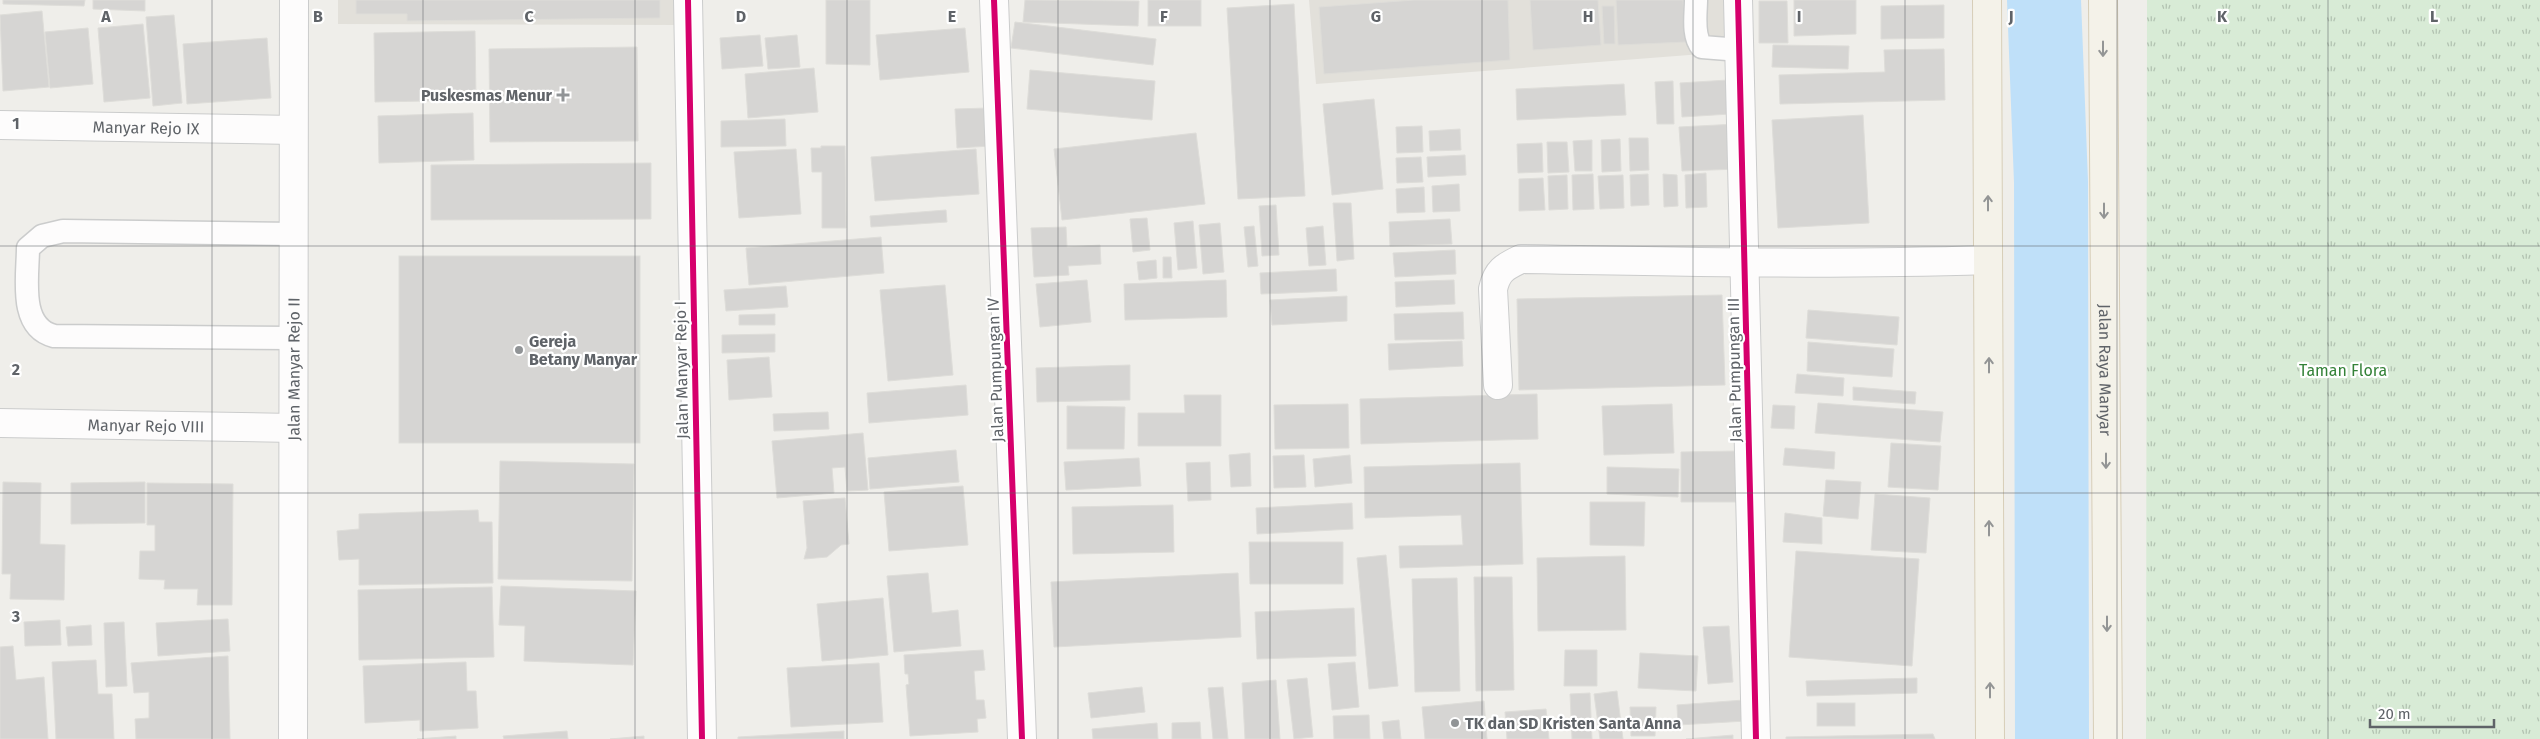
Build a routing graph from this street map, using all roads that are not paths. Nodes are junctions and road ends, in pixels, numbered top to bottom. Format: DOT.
graph roads {
  1 [pos="294,0"];
  2 [pos="688,0"];
  3 [pos="994,0"];
  4 [pos="1696,0"];
  5 [pos="1738,0"];
  6 [pos="1987,0"];
  7 [pos="2103,0"];
  8 [pos="1740,50"];
  9 [pos="0,124"];
  10 [pos="293,130"];
  11 [pos="295,234"];
  12 [pos="1988,260"];
  13 [pos="1746,263"];
  14 [pos="293,338"];
  15 [pos="1498,385"];
  16 [pos="0,423"];
  17 [pos="293,428"];
  18 [pos="294,739"];
  19 [pos="702,739"];
  20 [pos="1022,739"];
  21 [pos="1756,739"];
  22 [pos="1990,739"];
  23 [pos="2108,739"];
  1 -- 10 [label="street, Jalan Manyar Rejo II"];
  2 -- 19 [label="street, Jalan Manyar Rejo I"];
  3 -- 20 [label="street, Jalan Pumpungan IV"];
  4 -- 8 [label="lane"];
  5 -- 8 [label="street, Jalan Pumpungan III"];
  12 -- 6 [label="main road, one-way"];
  7 -- 23 [label="main road, Jalan Raya Manyar, one-way"];
  8 -- 13 [label="street, Jalan Pumpungan III"];
  9 -- 10 [label="street, Manyar Rejo IX"];
  10 -- 11 [label="street, Jalan Manyar Rejo II"];
  11 -- 14 [label="street, Jalan Manyar Rejo II"];
  11 -- 14 [label="lane"];
  12 -- 13 [label="street"];
  22 -- 12 [label="main road, one-way"];
  13 -- 15 [label="street"];
  13 -- 21 [label="street, Jalan Pumpungan III"];
  14 -- 17 [label="street, Jalan Manyar Rejo II"];
  16 -- 17 [label="street, Manyar Rejo VIII"];
  17 -- 18 [label="street, Jalan Manyar Rejo II"];
}
